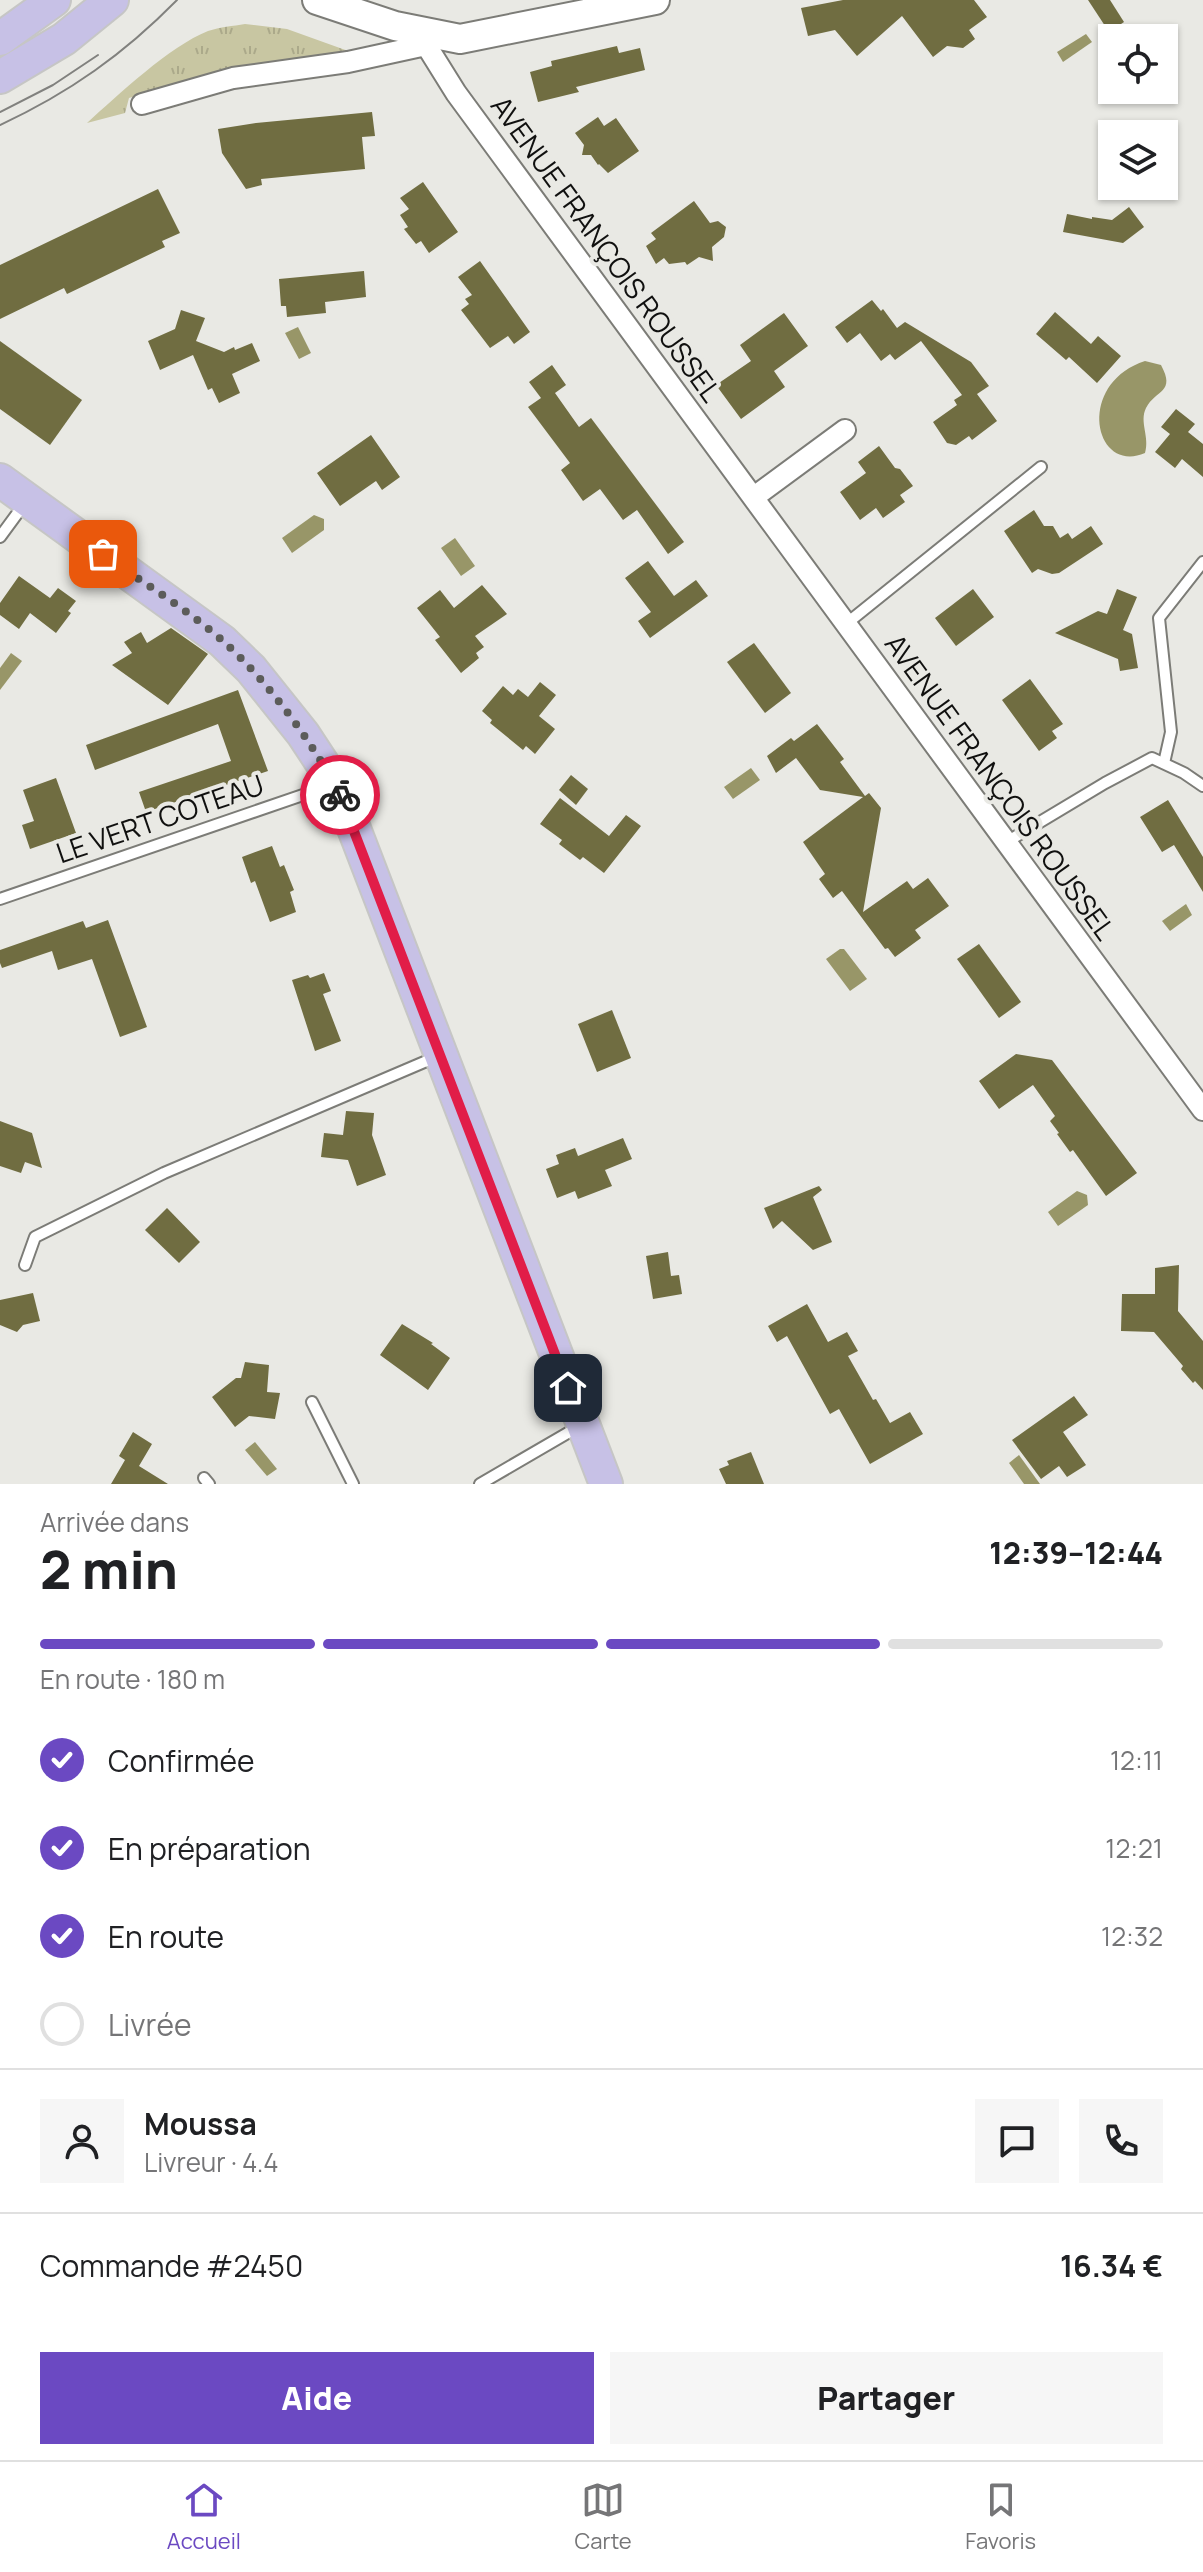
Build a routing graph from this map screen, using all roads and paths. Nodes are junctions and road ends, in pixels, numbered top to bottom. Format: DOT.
graph roads {
  1 [pos="54,0"];
  2 [pos="112,0"];
  3 [pos="655,0"];
  4 [pos="325,1"];
  5 [pos="0,39"];
  6 [pos="422,39"];
  7 [pos="0,77"];
  8 [pos="142,104"];
  9 [pos="845,430"];
  10 [pos="1041,467"];
  11 [pos="0,480"];
  12 [pos="754,497"];
  13 [pos="27,500"];
  14 [pos="0,537"];
  15 [pos="1203,562"];
  16 [pos="846,624"];
  17 [pos="1164,763"];
  18 [pos="335,784"];
  19 [pos="1203,786"];
  20 [pos="1005,843"];
  21 [pos="0,899"];
  22 [pos="441,1055"];
  23 [pos="1203,1110"];
  24 [pos="25,1265"];
  25 [pos="312,1402"];
  26 [pos="582,1425"];
  27 [pos="353,1484"];
  28 [pos="480,1484"];
  29 [pos="606,1484"];
  1 -- 5 [label="main road"];
  2 -- 7 [label="main road"];
  3 -- 6 [label="street"];
  4 -- 6 [label="street"];
  6 -- 8 [label="street"];
  6 -- 12 [label="street, AVENUE FRANÇOIS ROUSSEL"];
  9 -- 12 [label="street"];
  10 -- 16 [label="lane"];
  11 -- 13 [label="main road"];
  12 -- 16 [label="street, AVENUE FRANÇOIS ROUSSEL"];
  13 -- 14 [label="lane"];
  13 -- 18 [label="main road"];
  15 -- 17 [label="lane"];
  16 -- 20 [label="street, AVENUE FRANÇOIS ROUSSEL"];
  17 -- 19 [label="lane"];
  17 -- 20 [label="lane"];
  18 -- 21 [label="lane, LE VERT COTEAU"];
  18 -- 22 [label="main road"];
  20 -- 23 [label="street, AVENUE FRANÇOIS ROUSSEL"];
  22 -- 24 [label="lane"];
  22 -- 26 [label="main road"];
  25 -- 27 [label="lane"];
  26 -- 28 [label="lane"];
  26 -- 29 [label="main road"];
}
